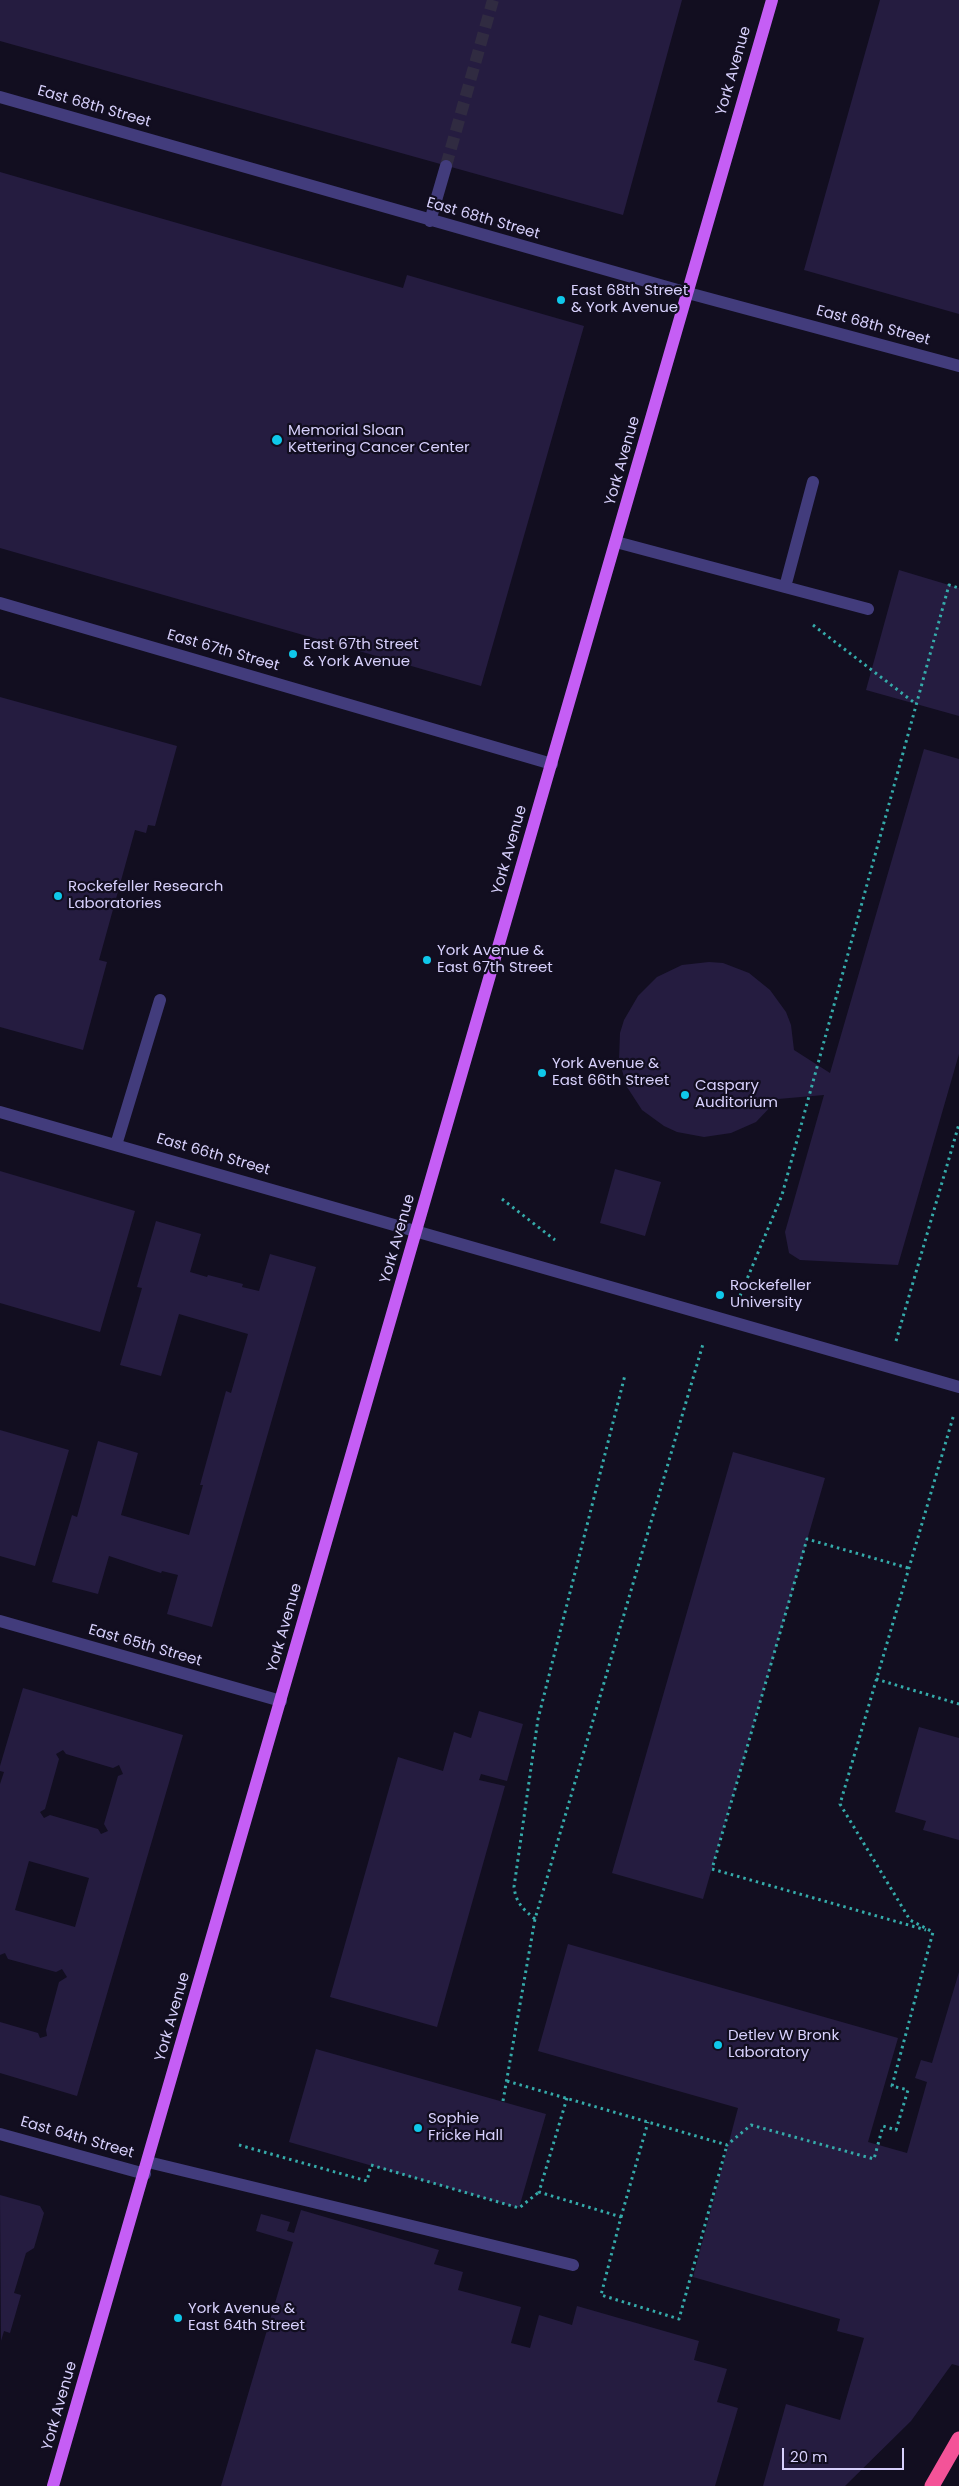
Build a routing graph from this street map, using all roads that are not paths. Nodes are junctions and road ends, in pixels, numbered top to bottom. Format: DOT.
graph roads {
  1 [pos="772,0"];
  2 [pos="0,97"];
  3 [pos="446,166"];
  4 [pos="430,221"];
  5 [pos="688,293"];
  6 [pos="959,366"];
  7 [pos="813,482"];
  8 [pos="616,542"];
  9 [pos="785,587"];
  10 [pos="0,603"];
  11 [pos="868,610"];
  12 [pos="552,764"];
  13 [pos="160,1000"];
  14 [pos="0,1112"];
  15 [pos="116,1145"];
  16 [pos="417,1230"];
  17 [pos="959,1387"];
  18 [pos="0,1621"];
  19 [pos="281,1702"];
  20 [pos="0,2134"];
  21 [pos="146,2168"];
  22 [pos="573,2265"];
  23 [pos="959,2439"];
  24 [pos="932,2485"];
  25 [pos="54,2486"];
  1 -- 5 [label="main road, York Avenue"];
  2 -- 4 [label="street, East 68th Street"];
  3 -- 4 [label="street"];
  4 -- 5 [label="street, East 68th Street"];
  5 -- 6 [label="street, East 68th Street"];
  5 -- 8 [label="main road, York Avenue"];
  7 -- 9 [label="street"];
  8 -- 9 [label="street"];
  8 -- 12 [label="main road, York Avenue"];
  9 -- 11 [label="street"];
  10 -- 12 [label="street, East 67th Street"];
  12 -- 16 [label="main road, York Avenue"];
  13 -- 15 [label="street"];
  14 -- 15 [label="street, East 66th Street"];
  15 -- 16 [label="street, East 66th Street"];
  16 -- 17 [label="street, East 66th Street"];
  16 -- 19 [label="main road, York Avenue"];
  18 -- 19 [label="street, East 65th Street"];
  19 -- 21 [label="main road, York Avenue"];
  20 -- 21 [label="street, East 64th Street"];
  21 -- 22 [label="street, East 64th Street"];
  21 -- 25 [label="main road, York Avenue"];
  23 -- 24 [label="highway"];
}
